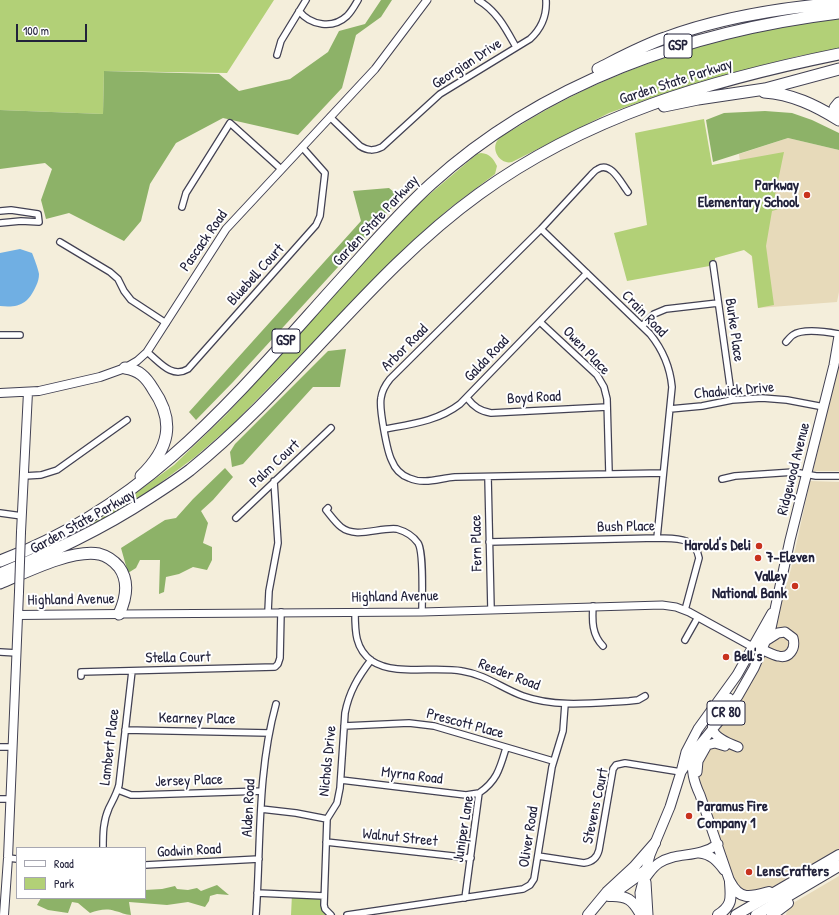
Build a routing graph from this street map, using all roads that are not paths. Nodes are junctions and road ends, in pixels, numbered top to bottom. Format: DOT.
graph roads {
  1 [pos="306,0"];
  2 [pos="358,0"];
  3 [pos="427,0"];
  4 [pos="478,0"];
  5 [pos="546,0"];
  6 [pos="790,0"];
  7 [pos="839,3"];
  8 [pos="299,11"];
  9 [pos="770,11"];
  10 [pos="839,14"];
  11 [pos="516,47"];
  12 [pos="839,54"];
  13 [pos="277,55"];
  14 [pos="839,69"];
  15 [pos="752,91"];
  16 [pos="839,103"];
  17 [pos="528,113"];
  18 [pos="330,117"];
  19 [pos="838,119"];
  20 [pos="581,132"];
  21 [pos="302,147"];
  22 [pos="282,169"];
  23 [pos="628,192"];
  24 [pos="182,208"];
  25 [pos="0,211"];
  26 [pos="0,223"];
  27 [pos="541,229"];
  28 [pos="60,242"];
  29 [pos="713,264"];
  30 [pos="587,273"];
  31 [pos="718,303"];
  32 [pos="540,322"];
  33 [pos="166,323"];
  34 [pos="642,326"];
  35 [pos="0,335"];
  36 [pos="20,335"];
  37 [pos="839,335"];
  38 [pos="786,342"];
  39 [pos="147,352"];
  40 [pos="125,368"];
  41 [pos="28,392"];
  42 [pos="0,393"];
  43 [pos="466,398"];
  44 [pos="732,400"];
  45 [pos="607,407"];
  46 [pos="824,407"];
  47 [pos="670,409"];
  48 [pos="127,420"];
  49 [pos="331,428"];
  50 [pos="385,429"];
  51 [pos="609,473"];
  52 [pos="663,473"];
  53 [pos="807,474"];
  54 [pos="24,476"];
  55 [pos="839,476"];
  56 [pos="488,477"];
  57 [pos="722,479"];
  58 [pos="176,481"];
  59 [pos="274,481"];
  60 [pos="328,508"];
  61 [pos="0,513"];
  62 [pos="22,516"];
  63 [pos="90,518"];
  64 [pos="236,518"];
  65 [pos="657,538"];
  66 [pos="489,542"];
  67 [pos="0,561"];
  68 [pos="0,574"];
  69 [pos="0,582"];
  70 [pos="593,606"];
  71 [pos="491,609"];
  72 [pos="775,609"];
  73 [pos="685,610"];
  74 [pos="268,612"];
  75 [pos="281,612"];
  76 [pos="355,612"];
  77 [pos="422,612"];
  78 [pos="119,614"];
  79 [pos="18,615"];
  80 [pos="698,617"];
  81 [pos="685,640"];
  82 [pos="766,640"];
  83 [pos="603,646"];
  84 [pos="754,646"];
  85 [pos="763,650"];
  86 [pos="0,652"];
  87 [pos="16,653"];
  88 [pos="371,660"];
  89 [pos="132,671"];
  90 [pos="737,674"];
  91 [pos="81,676"];
  92 [pos="645,696"];
  93 [pos="276,704"];
  94 [pos="565,704"];
  95 [pos="344,726"];
  96 [pos="713,729"];
  97 [pos="125,730"];
  98 [pos="269,733"];
  99 [pos="0,747"];
  100 [pos="12,747"];
  101 [pos="506,748"];
  102 [pos="692,755"];
  103 [pos="553,762"];
  104 [pos="682,772"];
  105 [pos="341,780"];
  106 [pos="118,790"];
  107 [pos="262,791"];
  108 [pos="479,793"];
  109 [pos="700,795"];
  110 [pos="0,799"];
  111 [pos="10,799"];
  112 [pos="261,809"];
  113 [pos="327,819"];
  114 [pos="326,842"];
  115 [pos="655,843"];
  116 [pos="718,844"];
  117 [pos="103,847"];
  118 [pos="698,854"];
  119 [pos="839,855"];
  120 [pos="538,856"];
  121 [pos="8,858"];
  122 [pos="472,858"];
  123 [pos="16,859"];
  124 [pos="259,859"];
  125 [pos="146,865"];
  126 [pos="839,866"];
  127 [pos="646,874"];
  128 [pos="729,878"];
  129 [pos="810,884"];
  130 [pos="784,887"];
  131 [pos="257,892"];
  132 [pos="324,896"];
  133 [pos="609,896"];
  134 [pos="465,898"];
  135 [pos="597,904"];
  136 [pos="4,915"];
  137 [pos="256,915"];
  138 [pos="331,915"];
  139 [pos="347,915"];
  140 [pos="588,915"];
  141 [pos="641,915"];
  142 [pos="648,915"];
  143 [pos="718,915"];
  144 [pos="736,915"];
  145 [pos="756,915"];
  146 [pos="772,915"];
  1 -- 8 [label="street"];
  2 -- 8 [label="street"];
  3 -- 18 [label="street, Pascack Road"];
  4 -- 11 [label="street"];
  5 -- 11 [label="street, Georgian Drive"];
  6 -- 9 [label="highway"];
  7 -- 9 [label="highway"];
  8 -- 13 [label="street"];
  9 -- 17 [label="highway"];
  10 -- 17 [label="highway, Garden State Parkway / GSP"];
  11 -- 18 [label="street, Georgian Drive"];
  12 -- 20 [label="highway, Garden State Parkway / GSP"];
  14 -- 15 [label="highway"];
  15 -- 19 [label="highway"];
  15 -- 20 [label="highway"];
  16 -- 19 [label="highway"];
  17 -- 63 [label="highway, Garden State Parkway / GSP"];
  18 -- 21 [label="street, Pascack Road"];
  20 -- 58 [label="highway, Garden State Parkway / GSP"];
  21 -- 22 [label="street, Pascack Road"];
  21 -- 39 [label="street, Bluebell Court"];
  22 -- 24 [label="street"];
  22 -- 33 [label="street, Pascack Road"];
  23 -- 27 [label="street, Arbor Road"];
  25 -- 26 [label="street"];
  27 -- 30 [label="street, Crain Road"];
  27 -- 50 [label="street, Arbor Road"];
  28 -- 33 [label="street"];
  29 -- 31 [label="street, Burke Place"];
  30 -- 32 [label="street, Galda Road"];
  30 -- 34 [label="street, Crain Road"];
  31 -- 34 [label="street"];
  31 -- 44 [label="street, Burke Place"];
  32 -- 43 [label="street, Galda Road"];
  32 -- 45 [label="street, Owen Place"];
  33 -- 39 [label="street, Pascack Road"];
  34 -- 47 [label="street, Crain Road"];
  35 -- 36 [label="street"];
  37 -- 38 [label="street"];
  37 -- 46 [label="main road, Ridgewood Avenue / CR 80"];
  39 -- 40 [label="street, Pascack Road"];
  40 -- 41 [label="main road, Pascack Road"];
  40 -- 63 [label="highway"];
  41 -- 42 [label="main road, Pascack Road"];
  41 -- 54 [label="main road"];
  43 -- 45 [label="street, Boyd Road"];
  43 -- 50 [label="street, Galda Road"];
  44 -- 46 [label="street, Chadwick Drive"];
  44 -- 47 [label="street, Chadwick Drive"];
  45 -- 51 [label="street, Owen Place"];
  46 -- 53 [label="main road, Ridgewood Avenue / CR 80"];
  47 -- 52 [label="street, Crain Road"];
  48 -- 54 [label="street"];
  49 -- 59 [label="street, Palm Court"];
  50 -- 56 [label="street, Arbor Road"];
  51 -- 52 [label="street, Arbor Road"];
  51 -- 56 [label="street, Arbor Road"];
  52 -- 65 [label="street, Crain Road"];
  53 -- 55 [label="street"];
  53 -- 57 [label="street"];
  53 -- 72 [label="main road, Ridgewood Avenue / CR 80"];
  54 -- 62 [label="main road"];
  56 -- 66 [label="street, Fern Place"];
  58 -- 68 [label="highway, Garden State Parkway / GSP"];
  58 -- 69 [label="highway, Garden State Parkway / GSP"];
  59 -- 64 [label="street, Palm Court"];
  59 -- 74 [label="street"];
  60 -- 77 [label="street"];
  61 -- 62 [label="street"];
  62 -- 79 [label="main road, bridge"];
  63 -- 67 [label="highway, Garden State Parkway / GSP"];
  65 -- 66 [label="street, Bush Place"];
  65 -- 73 [label="street, Bush Place"];
  66 -- 71 [label="street, Fern Place"];
  69 -- 78 [label="highway"];
  70 -- 71 [label="street, Highland Avenue"];
  70 -- 73 [label="street, Highland Avenue"];
  70 -- 83 [label="street"];
  71 -- 77 [label="street, Highland Avenue"];
  72 -- 82 [label="main road, Ridgewood Avenue / CR 80"];
  72 -- 84 [label="main road, Ridgewood Avenue / CR 80"];
  73 -- 80 [label="street, Highland Avenue"];
  74 -- 75 [label="street, Highland Avenue"];
  74 -- 78 [label="street, Highland Avenue"];
  75 -- 76 [label="street, Highland Avenue"];
  75 -- 89 [label="street, Stella Court"];
  76 -- 77 [label="street, Highland Avenue"];
  76 -- 88 [label="street, Reeder Road"];
  78 -- 79 [label="main road, Highland Avenue"];
  79 -- 87 [label="main road"];
  80 -- 81 [label="street"];
  80 -- 84 [label="street, Highland Avenue"];
  82 -- 85 [label="main road, Ridgewood Avenue / CR 80"];
  82 -- 85 [label="main road"];
  84 -- 85 [label="street, Highland Avenue"];
  84 -- 90 [label="main road, Ridgewood Avenue / CR 80"];
  85 -- 96 [label="main road, Ridgewood Avenue / CR 80"];
  86 -- 87 [label="street"];
  87 -- 100 [label="main road"];
  88 -- 94 [label="street, Reeder Road"];
  88 -- 95 [label="street, Nichols Drive"];
  89 -- 91 [label="street, Stella Court"];
  89 -- 97 [label="street, Lambert Place"];
  90 -- 96 [label="main road"];
  90 -- 104 [label="main road, Ridgewood Avenue / CR 80"];
  92 -- 94 [label="street, Reeder Road"];
  93 -- 98 [label="street, Alden Road"];
  94 -- 103 [label="street, Oliver Road"];
  95 -- 101 [label="street, Prescott Place"];
  95 -- 105 [label="street, Nichols Drive"];
  96 -- 102 [label="main road, Ridgewood Avenue / CR 80"];
  96 -- 109 [label="main road"];
  97 -- 98 [label="street, Kearney Place"];
  97 -- 106 [label="street, Lambert Place"];
  98 -- 107 [label="street, Alden Road"];
  99 -- 100 [label="street"];
  100 -- 111 [label="main road"];
  101 -- 103 [label="street, Prescott Place"];
  101 -- 108 [label="street, Juniper Lane"];
  102 -- 104 [label="main road, Ridgewood Avenue / CR 80"];
  102 -- 109 [label="main road"];
  103 -- 120 [label="street, Oliver Road"];
  104 -- 115 [label="main road, Ridgewood Avenue / CR 80"];
  104 -- 120 [label="street, Stevens Court"];
  105 -- 108 [label="street, Myrna Road"];
  105 -- 113 [label="street, Nichols Drive"];
  106 -- 107 [label="street, Jersey Place"];
  106 -- 117 [label="street, Lambert Place"];
  107 -- 112 [label="street, Alden Road"];
  108 -- 122 [label="street, Juniper Lane"];
  109 -- 116 [label="main road"];
  110 -- 111 [label="street"];
  111 -- 121 [label="main road"];
  112 -- 113 [label="street"];
  112 -- 124 [label="street, Alden Road"];
  113 -- 114 [label="street, Nichols Drive"];
  114 -- 122 [label="street, Walnut Street"];
  114 -- 132 [label="street, Nichols Drive"];
  115 -- 127 [label="main road, Ridgewood Avenue / CR 80"];
  115 -- 135 [label="highway"];
  116 -- 118 [label="main road"];
  116 -- 128 [label="main road"];
  118 -- 127 [label="main road"];
  118 -- 128 [label="main road"];
  119 -- 130 [label="highway"];
  120 -- 134 [label="street, Oliver Road"];
  121 -- 123 [label="street"];
  121 -- 136 [label="main road"];
  122 -- 134 [label="street, Juniper Lane"];
  124 -- 125 [label="street, Godwin Road"];
  124 -- 131 [label="street, Alden Road"];
  126 -- 129 [label="highway"];
  127 -- 133 [label="highway"];
  127 -- 141 [label="main road, Ridgewood Avenue / CR 80"];
  127 -- 142 [label="main road, Ridgewood Avenue / CR 80"];
  128 -- 130 [label="highway"];
  128 -- 143 [label="highway"];
  129 -- 145 [label="highway"];
  129 -- 146 [label="highway"];
  130 -- 144 [label="highway"];
  131 -- 132 [label="street"];
  131 -- 137 [label="street, Alden Road"];
  132 -- 138 [label="street, Nichols Drive"];
  133 -- 135 [label="highway"];
  133 -- 141 [label="highway"];
  134 -- 139 [label="street, Oliver Road"];
  135 -- 140 [label="highway"];
}
